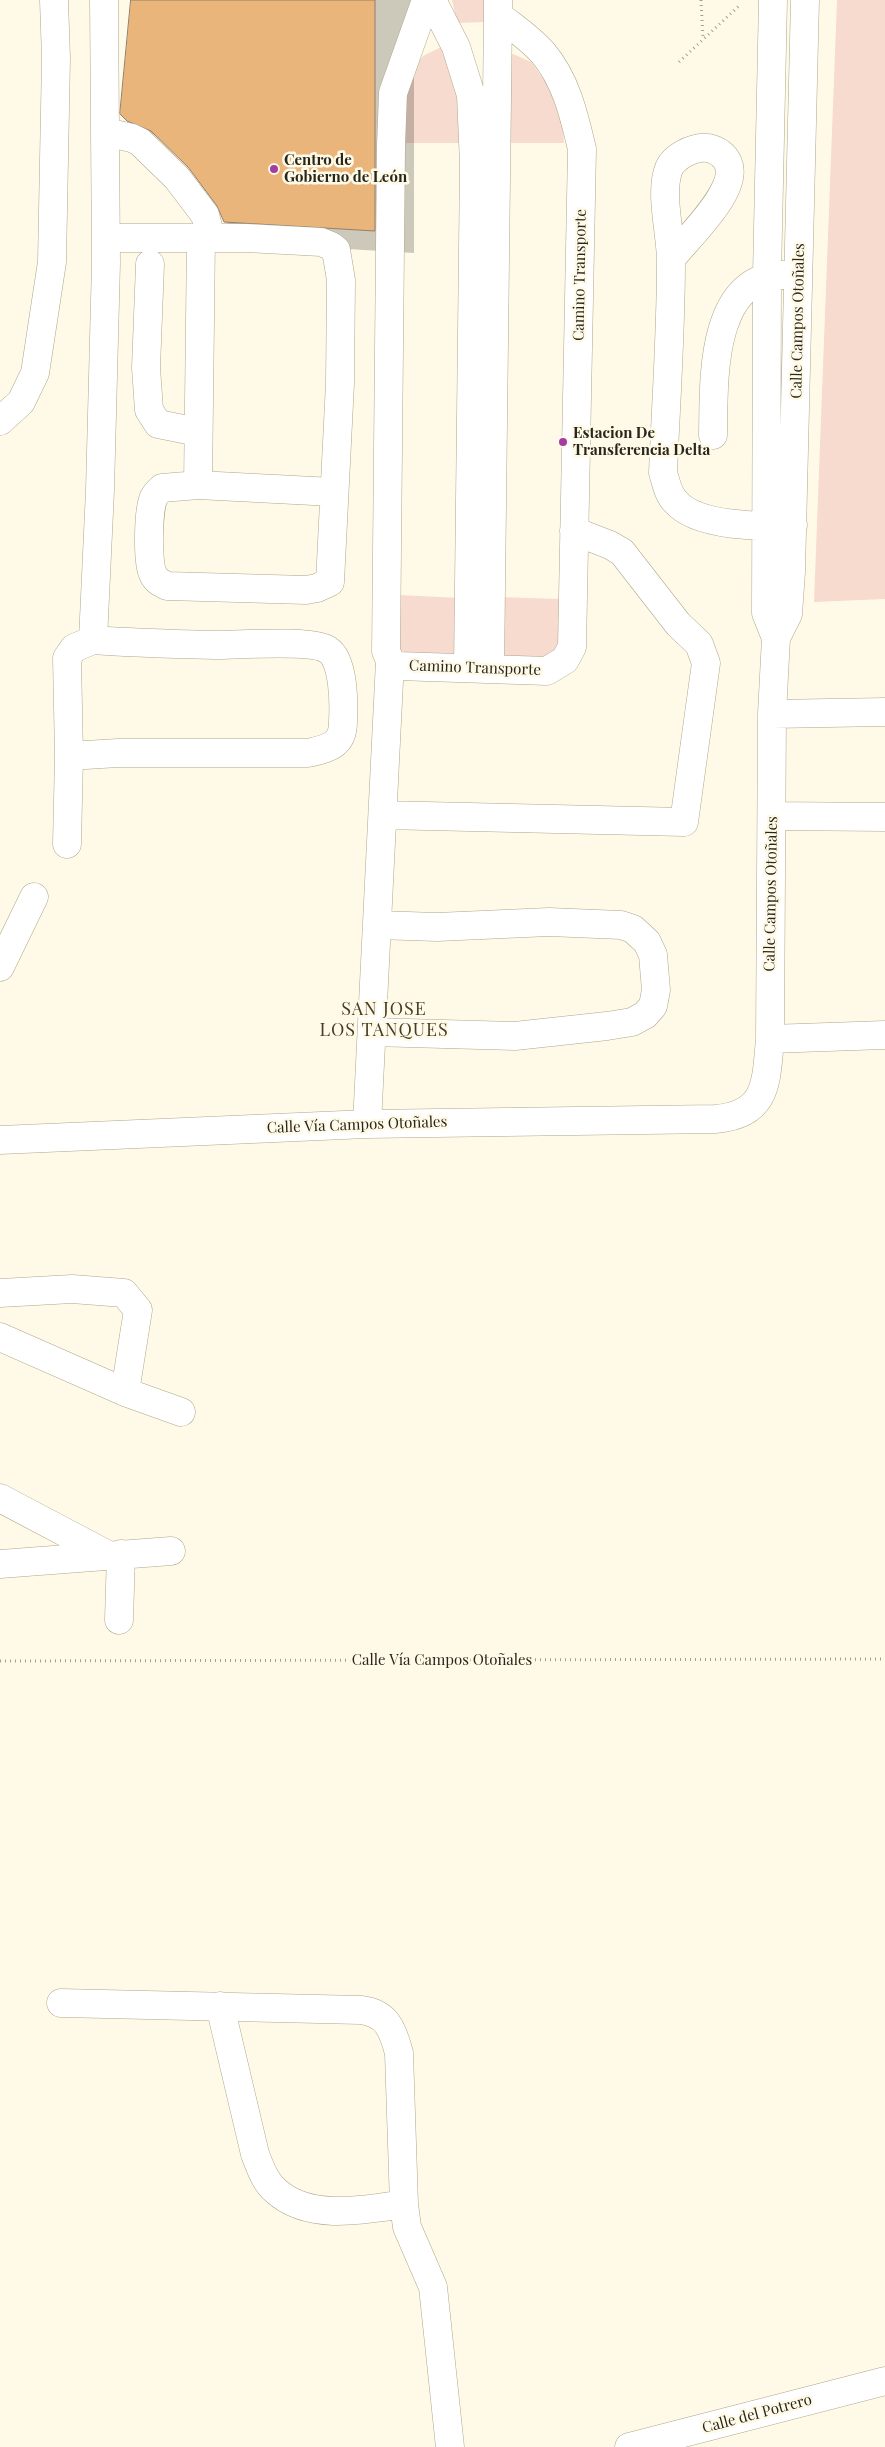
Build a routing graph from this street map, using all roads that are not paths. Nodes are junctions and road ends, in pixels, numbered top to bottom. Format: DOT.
graph roads {
  1 [pos="54,0"];
  2 [pos="104,0"];
  3 [pos="426,0"];
  4 [pos="432,0"];
  5 [pos="773,0"];
  6 [pos="805,0"];
  7 [pos="498,8"];
  8 [pos="456,47"];
  9 [pos="496,51"];
  10 [pos="406,54"];
  11 [pos="105,132"];
  12 [pos="106,238"];
  13 [pos="206,238"];
  14 [pos="671,260"];
  15 [pos="150,264"];
  16 [pos="799,274"];
  17 [pos="768,275"];
  18 [pos="0,421"];
  19 [pos="198,432"];
  20 [pos="713,435"];
  21 [pos="198,485"];
  22 [pos="333,492"];
  23 [pos="793,525"];
  24 [pos="766,527"];
  25 [pos="574,531"];
  26 [pos="776,638"];
  27 [pos="93,640"];
  28 [pos="390,661"];
  29 [pos="479,669"];
  30 [pos="885,712"];
  31 [pos="772,714"];
  32 [pos="69,756"];
  33 [pos="383,815"];
  34 [pos="772,816"];
  35 [pos="885,817"];
  36 [pos="67,844"];
  37 [pos="34,897"];
  38 [pos="378,925"];
  39 [pos="0,967"];
  40 [pos="372,1032"];
  41 [pos="885,1034"];
  42 [pos="770,1039"];
  43 [pos="715,1119"];
  44 [pos="366,1124"];
  45 [pos="0,1140"];
  46 [pos="0,1293"];
  47 [pos="0,1337"];
  48 [pos="125,1392"];
  49 [pos="181,1412"];
  50 [pos="0,1498"];
  51 [pos="50,1523"];
  52 [pos="171,1551"];
  53 [pos="114,1554"];
  54 [pos="37,1562"];
  55 [pos="0,1564"];
  56 [pos="119,1620"];
  57 [pos="61,2003"];
  58 [pos="220,2006"];
  59 [pos="404,2204"];
  60 [pos="885,2380"];
  61 [pos="450,2447"];
  62 [pos="630,2447"];
  1 -- 18 [label="street"];
  2 -- 11 [label="street"];
  3 -- 10 [label="street, Camino Transporte"];
  4 -- 8 [label="street"];
  5 -- 17 [label="street, Calle Campos Otoñales"];
  6 -- 16 [label="street, Calle Campos Otoñales"];
  7 -- 9 [label="street"];
  7 -- 25 [label="street, Camino Transporte"];
  8 -- 9 [label="street"];
  8 -- 10 [label="street"];
  8 -- 29 [label="street"];
  9 -- 29 [label="street"];
  10 -- 28 [label="street, Camino Transporte"];
  11 -- 12 [label="street"];
  11 -- 13 [label="street"];
  12 -- 13 [label="street"];
  12 -- 27 [label="street"];
  13 -- 19 [label="street"];
  13 -- 22 [label="street"];
  14 -- 24 [label="street"];
  15 -- 19 [label="street"];
  16 -- 17 [label="street"];
  16 -- 23 [label="street, Calle Campos Otoñales"];
  17 -- 20 [label="street"];
  17 -- 24 [label="street, Calle Campos Otoñales"];
  19 -- 21 [label="street"];
  21 -- 22 [label="street"];
  21 -- 22 [label="street"];
  23 -- 24 [label="street"];
  23 -- 26 [label="street, Calle Campos Otoñales"];
  24 -- 26 [label="street, Calle Campos Otoñales"];
  25 -- 29 [label="street, Camino Transporte"];
  25 -- 33 [label="street"];
  26 -- 31 [label="street, Calle Campos Otoñales"];
  27 -- 32 [label="street"];
  27 -- 32 [label="street"];
  28 -- 29 [label="street, Camino Transporte"];
  28 -- 33 [label="street"];
  30 -- 31 [label="street"];
  31 -- 34 [label="street, Calle Campos Otoñales"];
  32 -- 36 [label="street"];
  33 -- 38 [label="street"];
  34 -- 35 [label="street"];
  34 -- 42 [label="street, Calle Campos Otoñales"];
  37 -- 39 [label="street"];
  38 -- 40 [label="street"];
  38 -- 40 [label="street"];
  40 -- 44 [label="street"];
  41 -- 42 [label="street"];
  42 -- 43 [label="street, Calle Campos Otoñales"];
  43 -- 44 [label="street, Calle Vía Campos Otoñales"];
  44 -- 45 [label="street, Calle Vía Campos Otoñales"];
  46 -- 48 [label="street"];
  47 -- 48 [label="street"];
  48 -- 49 [label="street"];
  50 -- 51 [label="street"];
  51 -- 53 [label="street"];
  51 -- 54 [label="street"];
  52 -- 53 [label="street"];
  53 -- 54 [label="street"];
  53 -- 56 [label="street"];
  54 -- 55 [label="street"];
  57 -- 58 [label="street"];
  58 -- 59 [label="street"];
  58 -- 59 [label="street"];
  59 -- 61 [label="street"];
  60 -- 62 [label="street, Calle del Potrero"];
}
